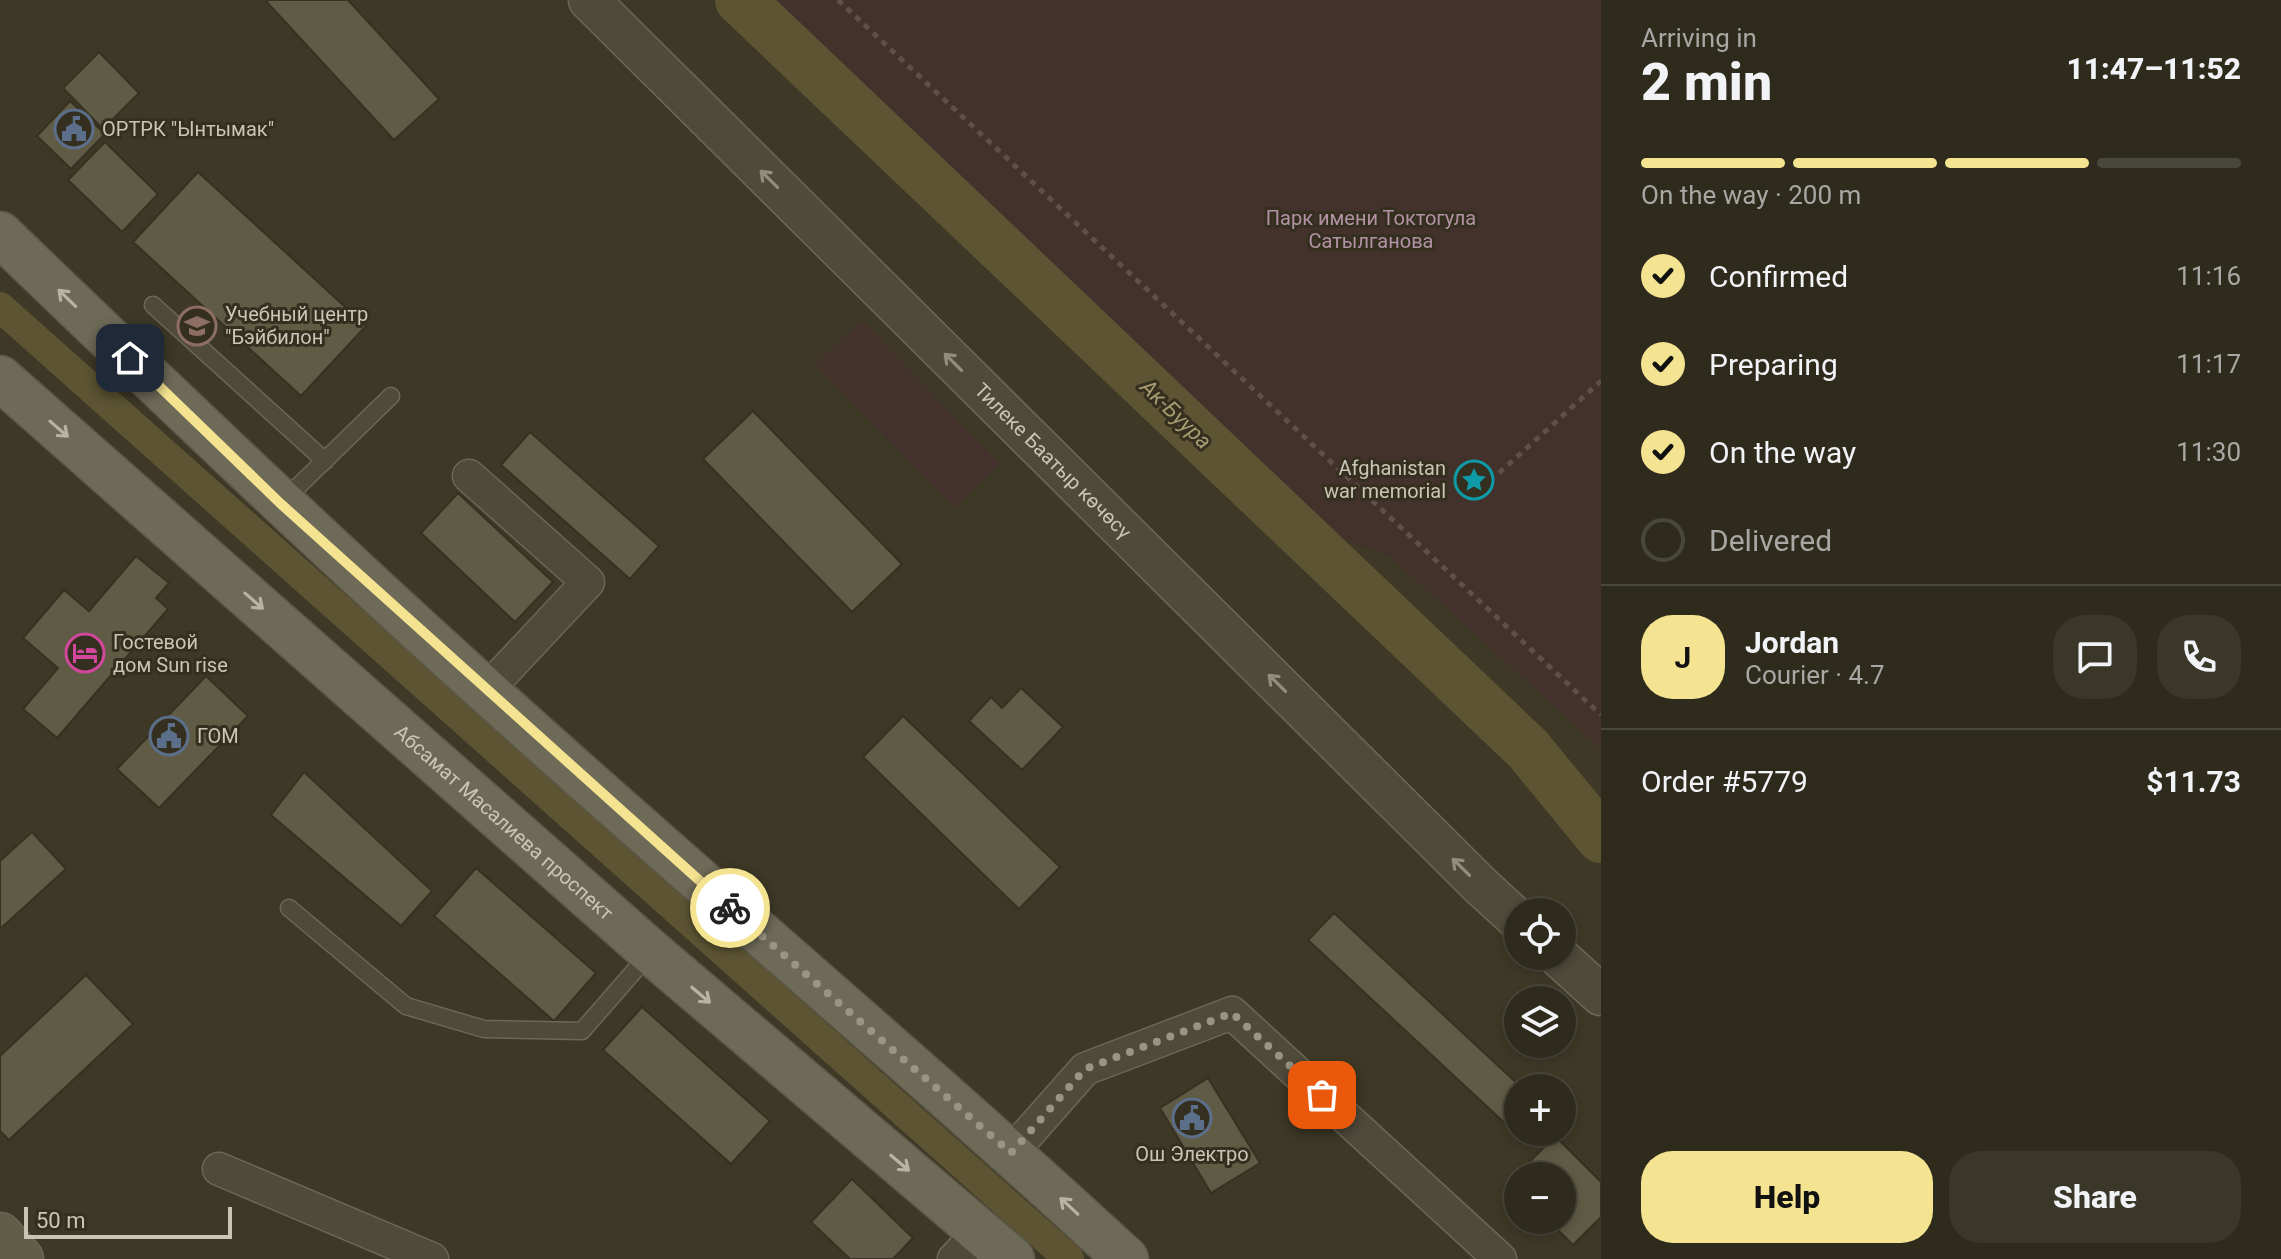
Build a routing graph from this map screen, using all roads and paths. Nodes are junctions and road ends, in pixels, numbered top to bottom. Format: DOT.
graph roads {
  1 [pos="589,0"];
  2 [pos="838,0"];
  3 [pos="0,234"];
  4 [pos="153,305"];
  5 [pos="0,378"];
  6 [pos="1601,381"];
  7 [pos="391,396"];
  8 [pos="325,461"];
  9 [pos="1499,473"];
  10 [pos="469,476"];
  11 [pos="281,504"];
  12 [pos="486,691"];
  13 [pos="1601,715"];
  14 [pos="1504,907"];
  15 [pos="289,908"];
  16 [pos="651,952"];
  17 [pos="1573,970"];
  18 [pos="1601,995"];
  19 [pos="1011,1153"];
  20 [pos="219,1169"];
  21 [pos="0,1235"];
  22 [pos="982,1250"];
  23 [pos="21,1259"];
  24 [pos="432,1259"];
  25 [pos="1126,1259"];
  26 [pos="1500,1259"];
  14 -- 1 [label="street, Тилеке Баатыр көчөсү, one-way"];
  2 -- 13 [label="path"];
  11 -- 3 [label="main road, one-way"];
  4 -- 8 [label="lane"];
  5 -- 16 [label="main road, Абсамат Масалиева проспект, one-way"];
  6 -- 9 [label="path"];
  7 -- 8 [label="lane"];
  8 -- 11 [label="lane"];
  10 -- 12 [label="street"];
  11 -- 12 [label="main road"];
  12 -- 19 [label="main road"];
  15 -- 16 [label="lane"];
  16 -- 22 [label="main road, Абсамат Масалиева проспект, one-way"];
  17 -- 18 [label="street"];
  25 -- 19 [label="main road, one-way"];
  19 -- 26 [label="street"];
  20 -- 24 [label="street"];
  21 -- 23 [label="main road"];
}
